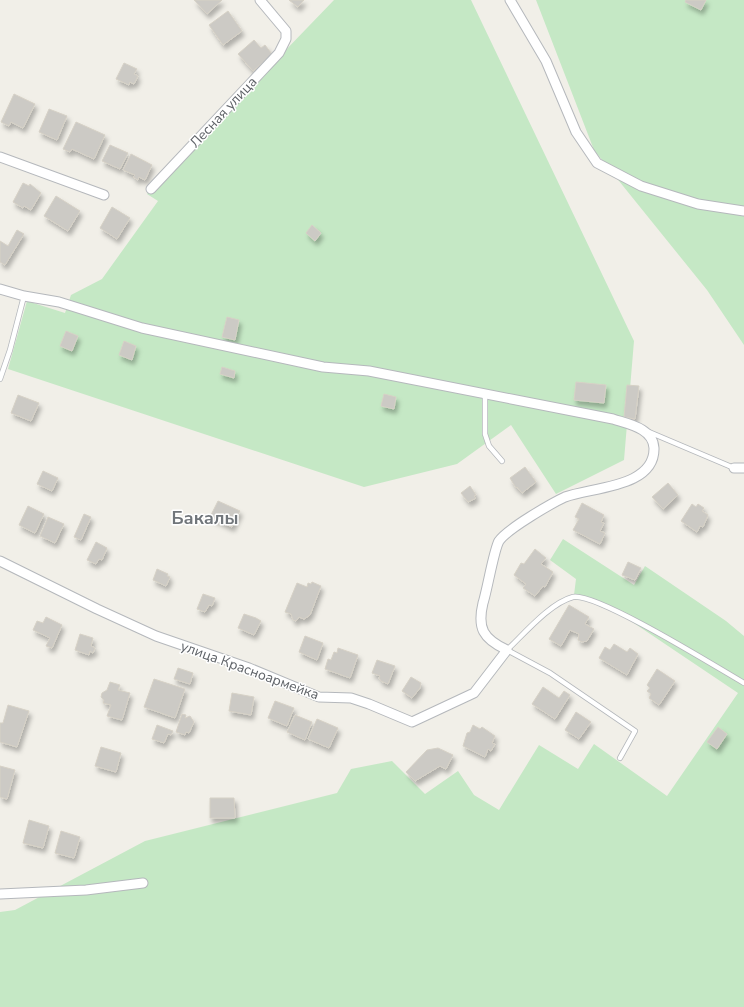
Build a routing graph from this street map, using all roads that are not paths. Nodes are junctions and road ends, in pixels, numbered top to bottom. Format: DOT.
graph roads {
  1 [pos="260,0"];
  2 [pos="510,0"];
  3 [pos="0,157"];
  4 [pos="151,189"];
  5 [pos="104,195"];
  6 [pos="744,211"];
  7 [pos="0,289"];
  8 [pos="24,296"];
  9 [pos="0,379"];
  10 [pos="485,394"];
  11 [pos="640,427"];
  12 [pos="502,461"];
  13 [pos="734,468"];
  14 [pos="744,468"];
  15 [pos="744,472"];
  16 [pos="0,561"];
  17 [pos="507,650"];
  18 [pos="744,683"];
  19 [pos="620,758"];
  20 [pos="144,883"];
  21 [pos="0,894"];
  1 -- 4 [label="street, Лесная улица"];
  2 -- 6 [label="street"];
  3 -- 5 [label="street"];
  7 -- 8 [label="street"];
  8 -- 9 [label="lane"];
  8 -- 10 [label="street"];
  10 -- 11 [label="street"];
  10 -- 12 [label="lane"];
  11 -- 13 [label="lane"];
  11 -- 17 [label="street"];
  13 -- 14 [label="street"];
  13 -- 15 [label="lane"];
  16 -- 17 [label="street, улица Красноармейка"];
  17 -- 18 [label="lane"];
  17 -- 19 [label="lane"];
  20 -- 21 [label="street"];
}
